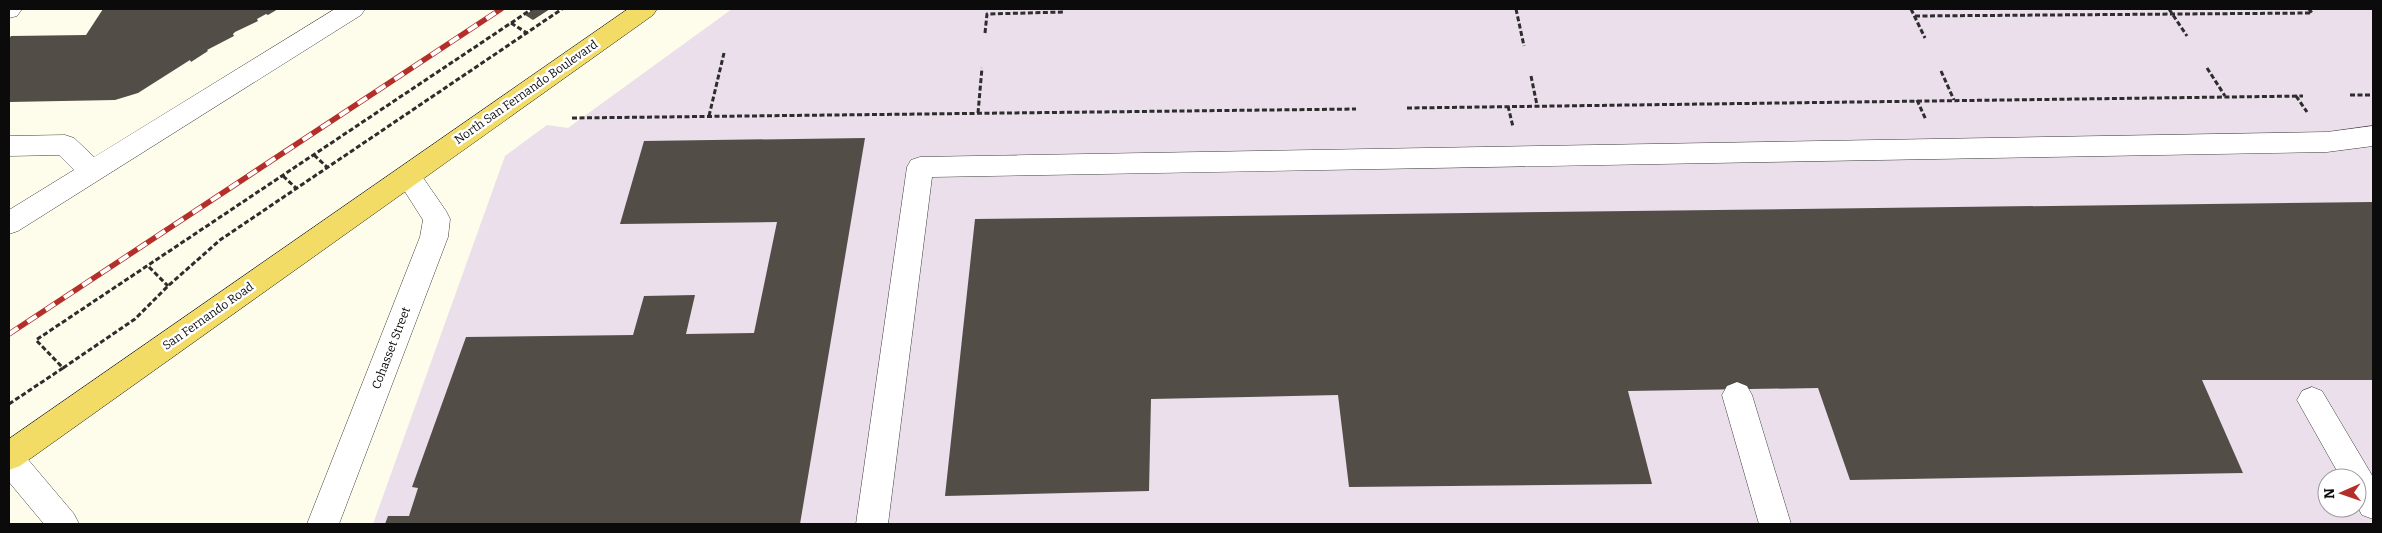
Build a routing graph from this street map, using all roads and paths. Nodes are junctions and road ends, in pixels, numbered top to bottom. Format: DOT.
graph roads {
  1 [pos="353,9"];
  2 [pos="532,9"];
  3 [pos="562,9"];
  4 [pos="644,9"];
  5 [pos="1516,9"];
  6 [pos="1911,9"];
  7 [pos="2169,9"];
  8 [pos="2309,9"];
  9 [pos="1064,12"];
  10 [pos="2172,13"];
  11 [pos="1915,16"];
  12 [pos="511,23"];
  13 [pos="527,33"];
  14 [pos="985,33"];
  15 [pos="2187,36"];
  16 [pos="1925,38"];
  17 [pos="1524,46"];
  18 [pos="724,53"];
  19 [pos="982,68"];
  20 [pos="2206,68"];
  21 [pos="1941,71"];
  22 [pos="1531,76"];
  23 [pos="2350,95"];
  24 [pos="2373,95"];
  25 [pos="2225,96"];
  26 [pos="2303,96"];
  27 [pos="1954,100"];
  28 [pos="1537,105"];
  29 [pos="1508,106"];
  30 [pos="1407,108"];
  31 [pos="1356,109"];
  32 [pos="978,113"];
  33 [pos="709,116"];
  34 [pos="572,118"];
  35 [pos="1514,131"];
  36 [pos="2373,136"];
  37 [pos="9,146"];
  38 [pos="314,155"];
  39 [pos="328,168"];
  40 [pos="92,172"];
  41 [pos="283,176"];
  42 [pos="408,176"];
  43 [pos="296,189"];
  44 [pos="9,223"];
  45 [pos="148,266"];
  46 [pos="168,286"];
  47 [pos="63,368"];
  48 [pos="1737,395"];
  49 [pos="2312,400"];
  50 [pos="9,404"];
  51 [pos="9,456"];
  52 [pos="9,460"];
  53 [pos="2373,505"];
  54 [pos="63,524"];
  55 [pos="323,524"];
  56 [pos="872,524"];
  57 [pos="1775,524"];
  1 -- 40 [label="street"];
  2 -- 12 [label="path"];
  3 -- 13 [label="path"];
  4 -- 42 [label="main road, North San Fernando Boulevard"];
  5 -- 17 [label="path"];
  6 -- 11 [label="path"];
  7 -- 10 [label="path"];
  8 -- 10 [label="path"];
  9 -- 14 [label="path"];
  10 -- 11 [label="path"];
  10 -- 15 [label="path"];
  11 -- 16 [label="path"];
  12 -- 13 [label="path"];
  12 -- 38 [label="path"];
  13 -- 39 [label="path"];
  18 -- 33 [label="path"];
  19 -- 32 [label="path"];
  20 -- 25 [label="path"];
  21 -- 27 [label="path"];
  22 -- 28 [label="path"];
  23 -- 24 [label="path"];
  25 -- 26 [label="path"];
  25 -- 27 [label="path"];
  27 -- 28 [label="path"];
  28 -- 29 [label="path"];
  29 -- 30 [label="path"];
  29 -- 35 [label="path"];
  31 -- 32 [label="path"];
  32 -- 33 [label="path"];
  33 -- 34 [label="path"];
  36 -- 56 [label="street"];
  37 -- 40 [label="street"];
  38 -- 39 [label="path"];
  38 -- 41 [label="path"];
  39 -- 43 [label="path"];
  40 -- 44 [label="street"];
  41 -- 43 [label="path"];
  41 -- 45 [label="path"];
  42 -- 51 [label="main road, San Fernando Road"];
  42 -- 55 [label="street, Cohasset Street"];
  43 -- 46 [label="path"];
  45 -- 46 [label="path"];
  45 -- 47 [label="path"];
  46 -- 47 [label="path"];
  47 -- 50 [label="path"];
  48 -- 57 [label="street"];
  49 -- 53 [label="street"];
  52 -- 54 [label="street"];
}
